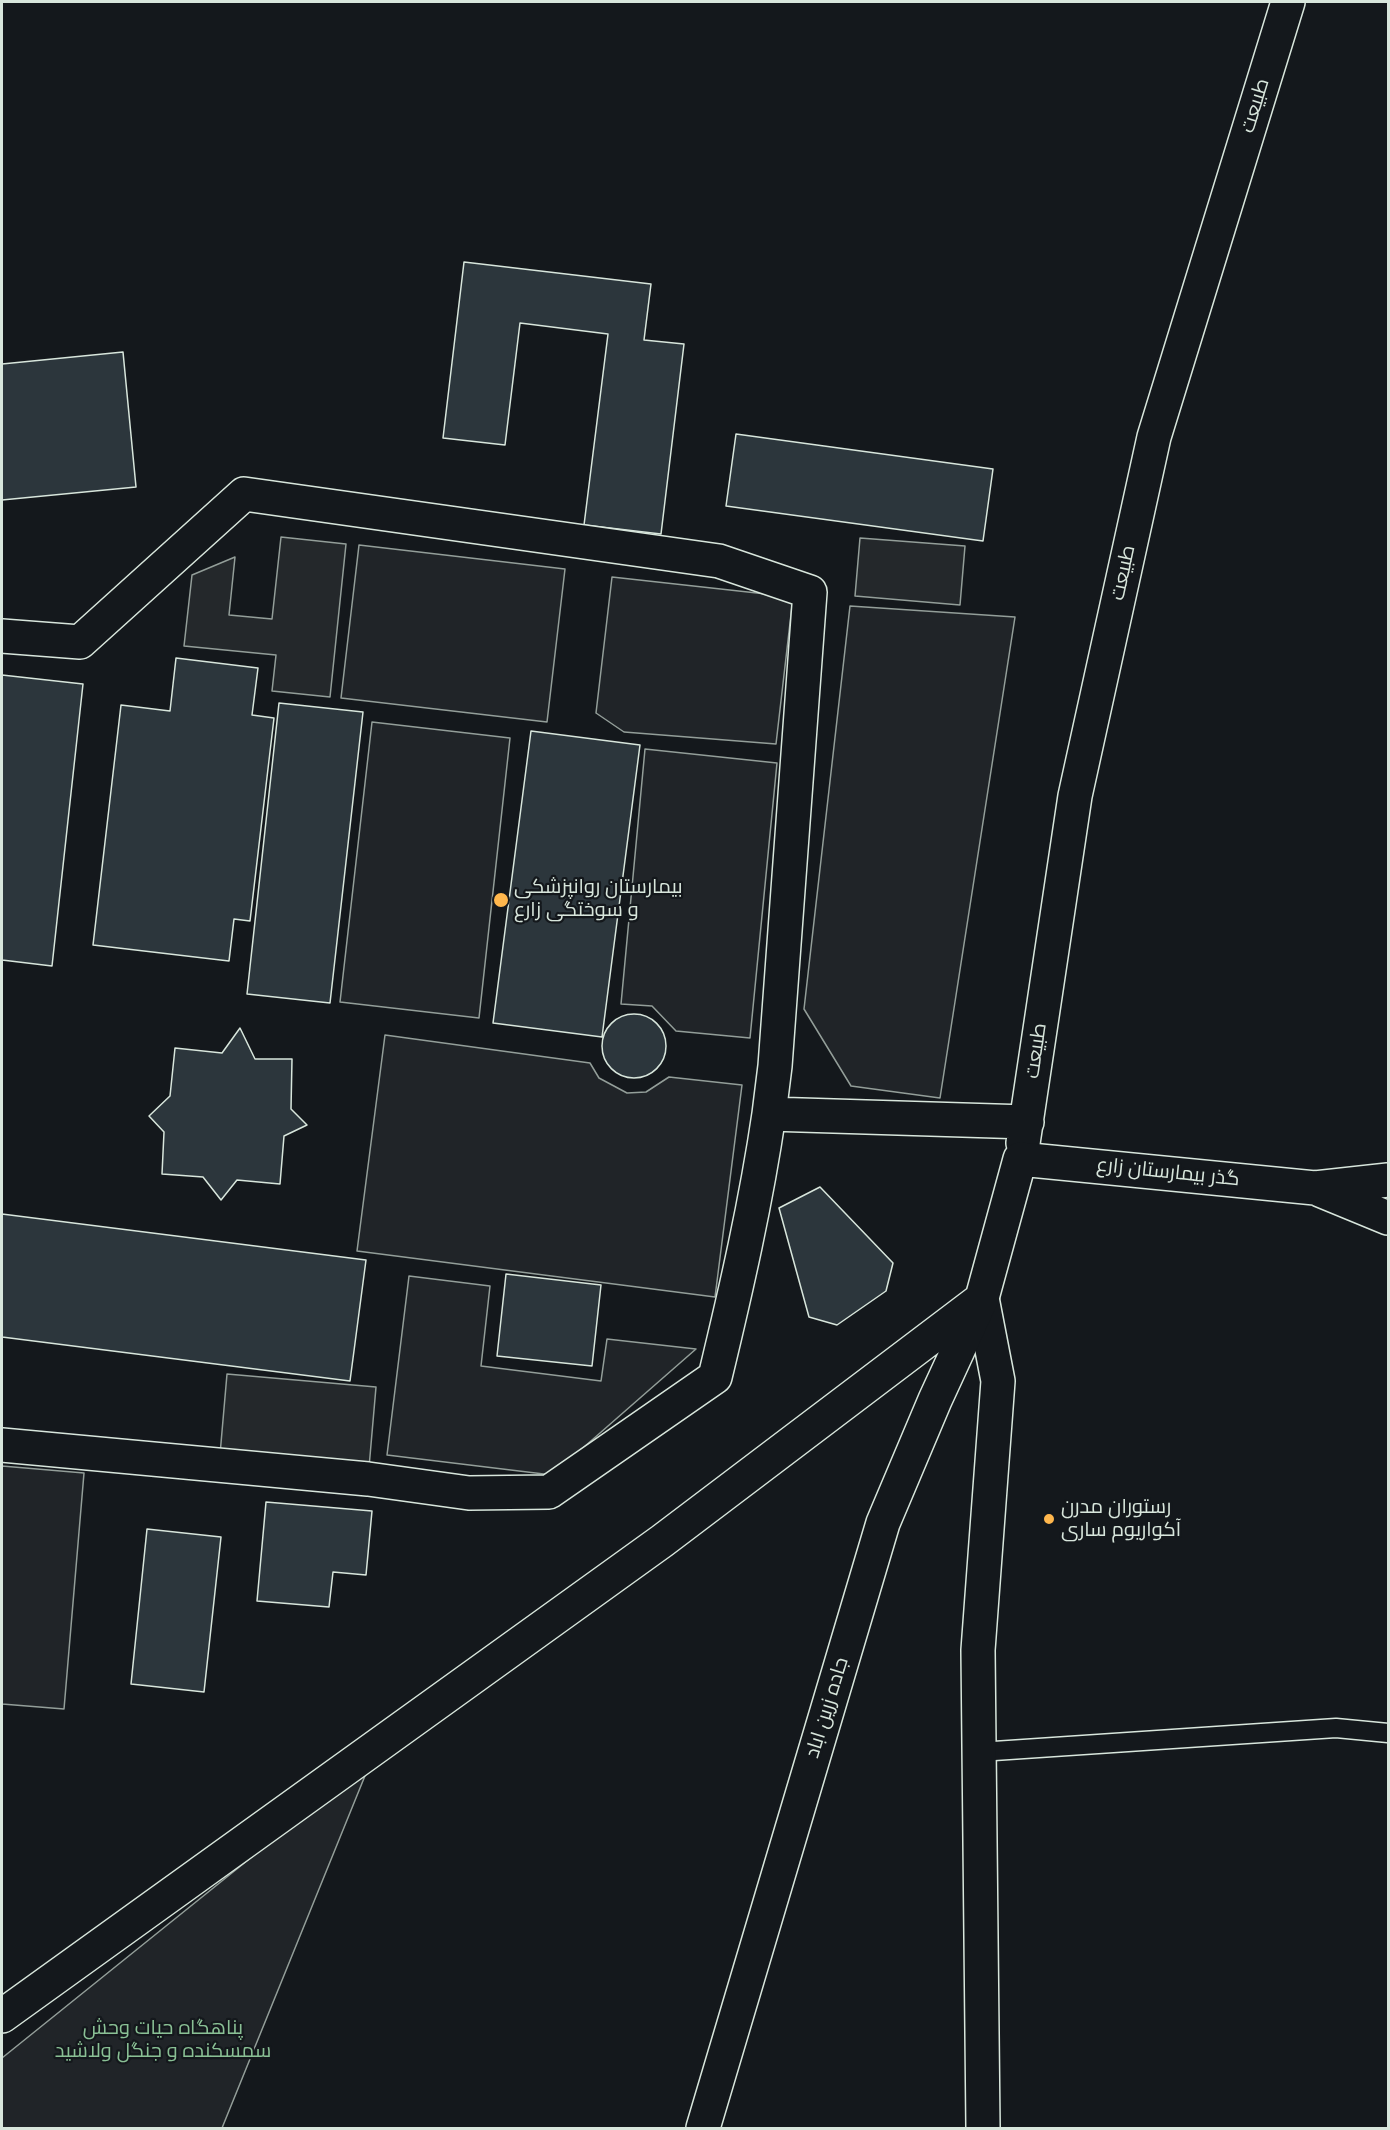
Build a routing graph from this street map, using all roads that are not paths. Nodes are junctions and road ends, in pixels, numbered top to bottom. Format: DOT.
graph roads {
  1 [pos="1288,2"];
  2 [pos="2,636"];
  3 [pos="768,1114"];
  4 [pos="1027,1122"];
  5 [pos="1020,1159"];
  6 [pos="1389,1180"];
  7 [pos="1315,1188"];
  8 [pos="1389,1218"];
  9 [pos="982,1298"];
  10 [pos="2,1445"];
  11 [pos="1389,1733"];
  12 [pos="979,1752"];
  13 [pos="2,2016"];
  14 [pos="703,2128"];
  15 [pos="983,2128"];
  1 -- 4 [label="street, طبیعت"];
  2 -- 3 [label="street"];
  3 -- 4 [label="street"];
  3 -- 10 [label="street"];
  4 -- 5 [label="street, طبیعت"];
  5 -- 7 [label="street, گذر بیمارستان زارع"];
  5 -- 9 [label="street, جاده زرین اباد"];
  6 -- 7 [label="street, گذر بیمارستان زارع"];
  7 -- 8 [label="street, گذر بیمارستان زارع"];
  9 -- 12 [label="street"];
  9 -- 13 [label="street"];
  9 -- 14 [label="street, جاده زرین اباد"];
  11 -- 12 [label="lane"];
  12 -- 15 [label="street"];
}
